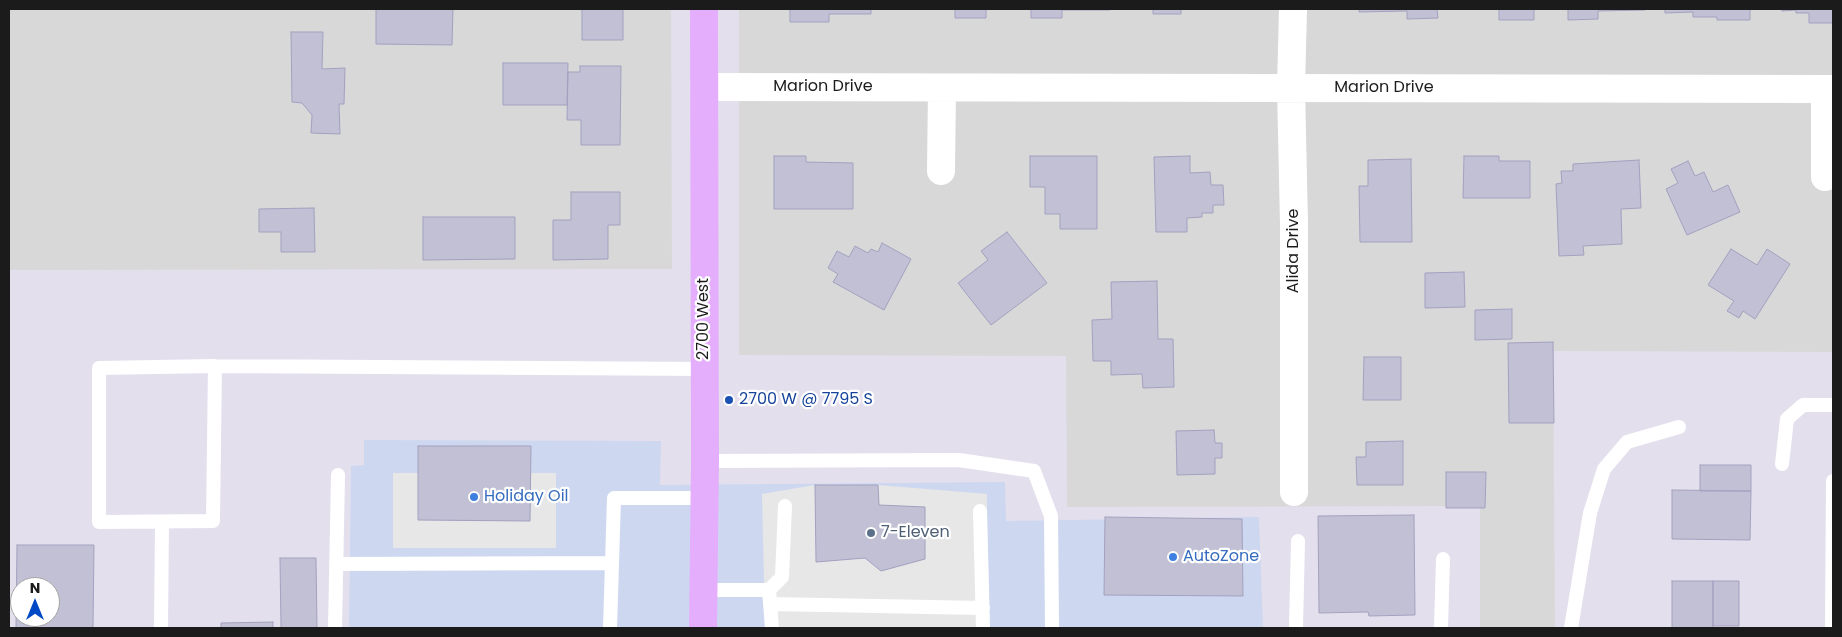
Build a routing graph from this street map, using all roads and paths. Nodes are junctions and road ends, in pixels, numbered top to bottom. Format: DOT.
graph roads {
  1 [pos="704,9"];
  2 [pos="1293,9"];
  3 [pos="704,87"];
  4 [pos="942,88"];
  5 [pos="1291,88"];
  6 [pos="1829,89"];
  7 [pos="941,171"];
  8 [pos="1825,177"];
  9 [pos="215,366"];
  10 [pos="705,369"];
  11 [pos="1833,406"];
  12 [pos="1679,427"];
  13 [pos="705,461"];
  14 [pos="1782,464"];
  15 [pos="338,475"];
  16 [pos="1833,481"];
  17 [pos="1294,492"];
  18 [pos="704,498"];
  19 [pos="785,506"];
  20 [pos="980,511"];
  21 [pos="162,522"];
  22 [pos="1298,541"];
  23 [pos="1443,559"];
  24 [pos="612,563"];
  25 [pos="336,564"];
  26 [pos="704,590"];
  27 [pos="768,590"];
  28 [pos="770,604"];
  29 [pos="982,608"];
  30 [pos="161,628"];
  31 [pos="335,628"];
  32 [pos="610,628"];
  33 [pos="703,628"];
  34 [pos="772,628"];
  35 [pos="983,628"];
  36 [pos="1052,628"];
  37 [pos="1296,628"];
  38 [pos="1440,628"];
  39 [pos="1571,628"];
  40 [pos="1832,628"];
  1 -- 3 [label="main road, 2700 West"];
  2 -- 5 [label="street, Alida Drive"];
  3 -- 4 [label="street, Marion Drive"];
  3 -- 10 [label="main road, 2700 West"];
  4 -- 5 [label="street, Marion Drive"];
  4 -- 7 [label="street"];
  5 -- 6 [label="street, Marion Drive"];
  5 -- 17 [label="street, Alida Drive"];
  6 -- 8 [label="street, Marion Drive"];
  9 -- 10 [label="lane"];
  9 -- 21 [label="lane"];
  9 -- 21 [label="lane"];
  10 -- 13 [label="main road, 2700 West"];
  11 -- 14 [label="lane"];
  12 -- 39 [label="lane"];
  13 -- 18 [label="main road, 2700 West"];
  13 -- 36 [label="lane"];
  15 -- 25 [label="lane"];
  16 -- 40 [label="lane"];
  18 -- 24 [label="lane"];
  18 -- 26 [label="main road, 2700 West"];
  19 -- 27 [label="lane"];
  20 -- 29 [label="lane"];
  21 -- 30 [label="lane"];
  22 -- 37 [label="lane"];
  23 -- 38 [label="lane"];
  24 -- 25 [label="lane"];
  24 -- 32 [label="lane"];
  25 -- 31 [label="lane"];
  26 -- 27 [label="lane"];
  26 -- 33 [label="main road, 2700 West"];
  27 -- 28 [label="lane"];
  28 -- 29 [label="lane"];
  28 -- 34 [label="lane"];
  29 -- 35 [label="lane"];
}
